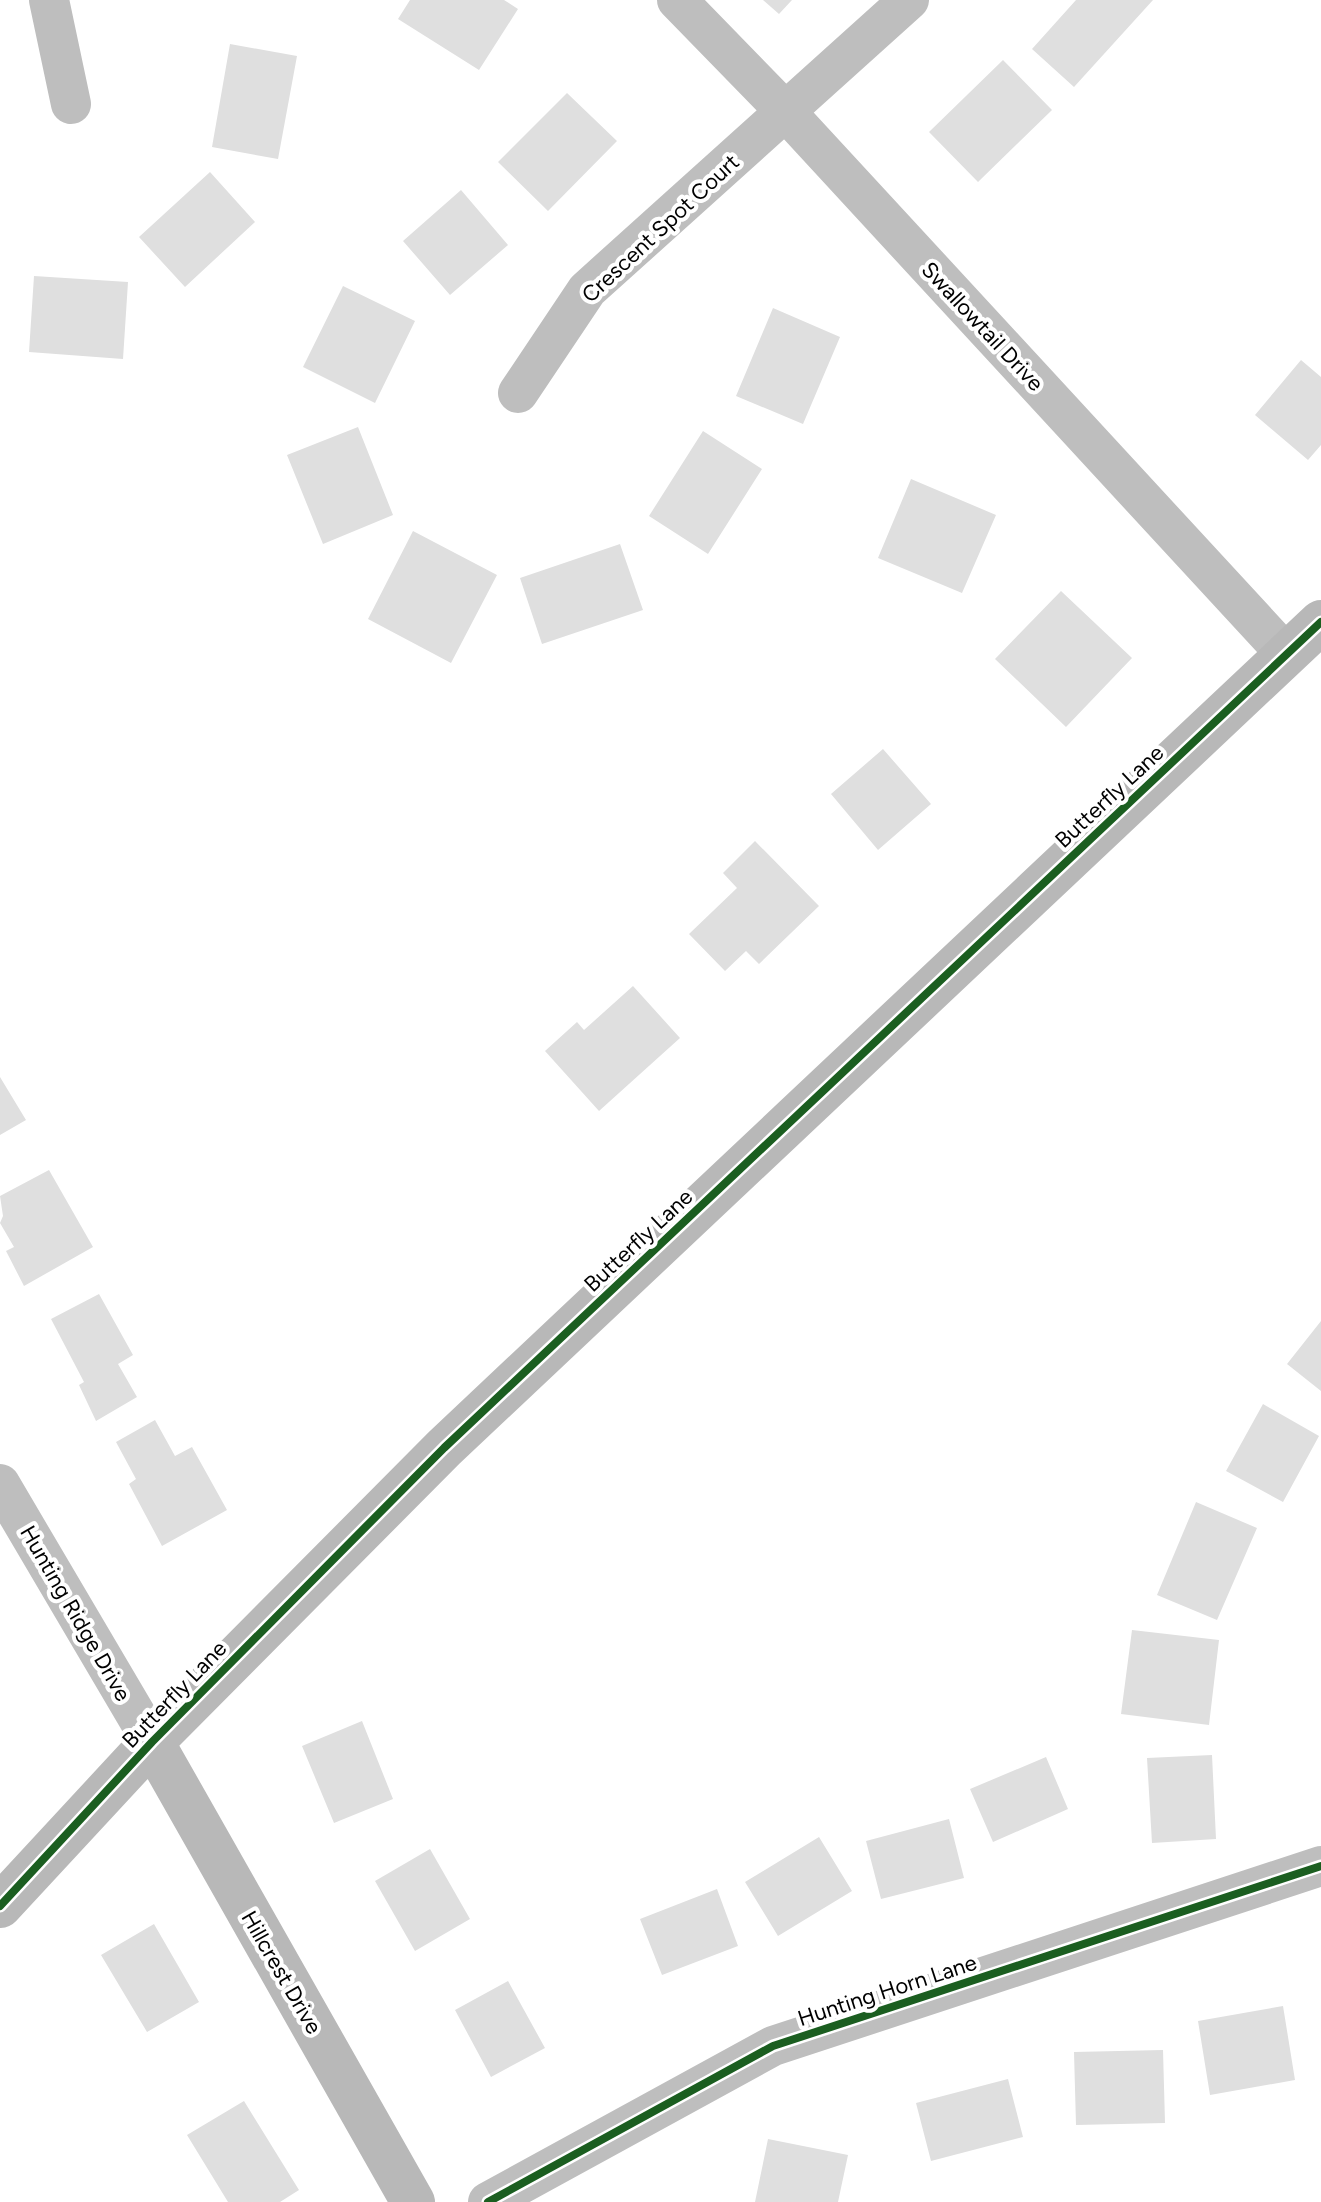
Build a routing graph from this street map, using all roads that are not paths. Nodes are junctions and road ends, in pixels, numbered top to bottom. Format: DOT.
graph roads {
  1 [pos="49,0"];
  2 [pos="677,0"];
  3 [pos="909,0"];
  4 [pos="71,104"];
  5 [pos="786,112"];
  6 [pos="518,393"];
  7 [pos="1321,622"];
  8 [pos="1286,654"];
  9 [pos="0,1484"];
  10 [pos="152,1742"];
  11 [pos="1321,1866"];
  12 [pos="0,1906"];
  13 [pos="413,2202"];
  14 [pos="488,2202"];
  1 -- 4 [label="street"];
  2 -- 5 [label="street, Swallowtail Drive"];
  3 -- 5 [label="street, Crescent Spot Court"];
  5 -- 6 [label="street, Crescent Spot Court"];
  5 -- 8 [label="street, Swallowtail Drive"];
  7 -- 8 [label="street, Butterfly Lane"];
  8 -- 10 [label="street, Butterfly Lane"];
  9 -- 10 [label="street, Hunting Ridge Drive"];
  10 -- 12 [label="street, Butterfly Lane"];
  10 -- 13 [label="street, Hillcrest Drive"];
  11 -- 14 [label="street, Hunting Horn Lane"];
}
